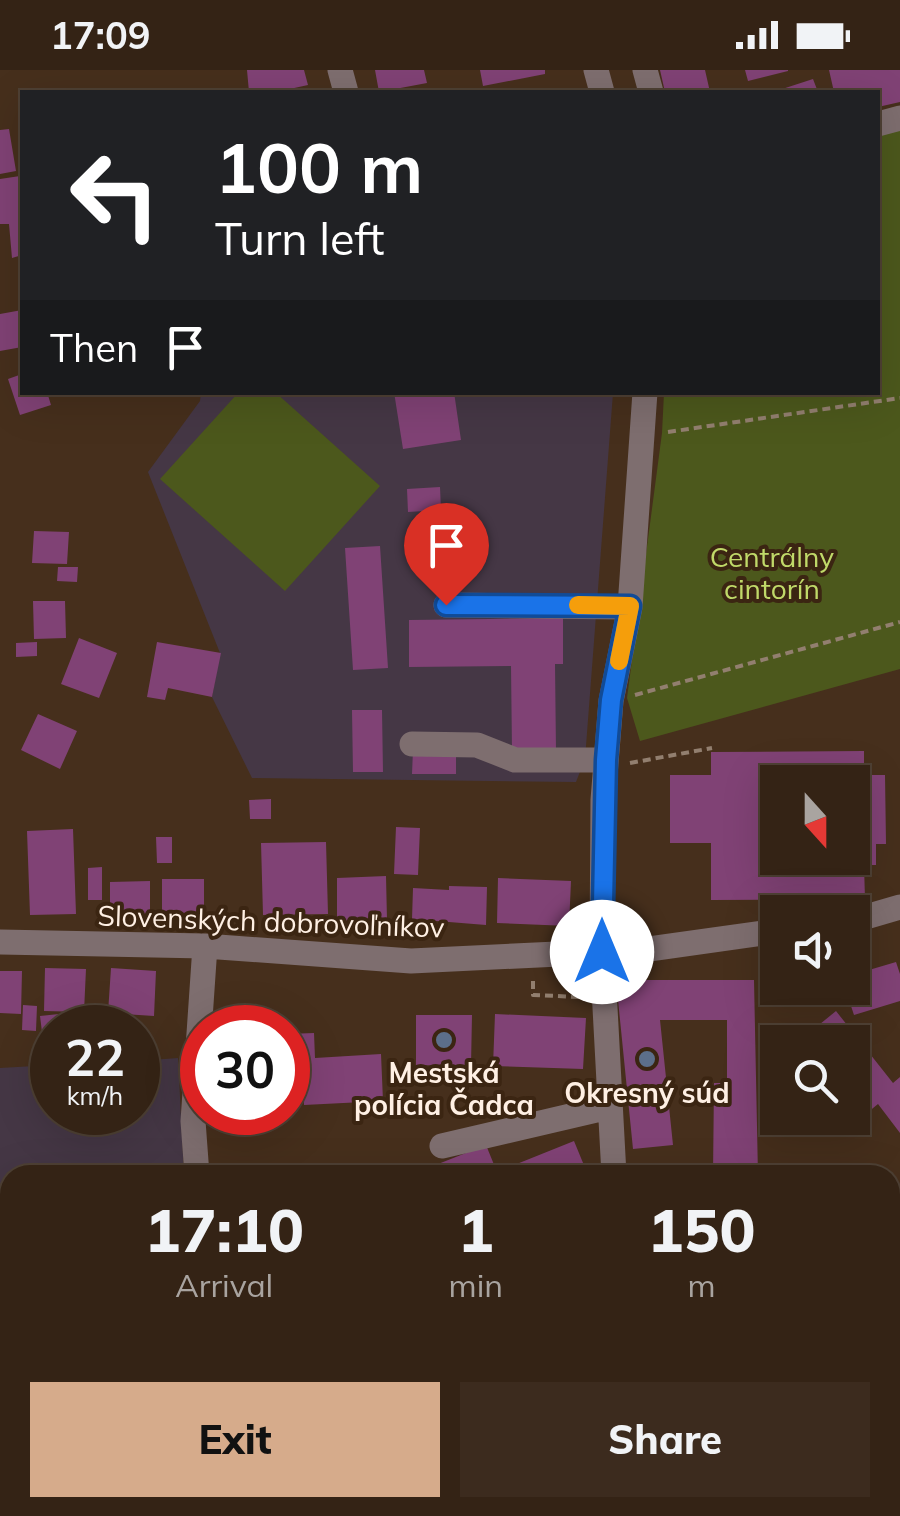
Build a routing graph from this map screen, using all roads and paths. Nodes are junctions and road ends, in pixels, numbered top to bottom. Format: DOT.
graph roads {
  1 [pos="645,395"];
  2 [pos="900,398"];
  3 [pos="644,436"];
  4 [pos="446,605"];
  5 [pos="630,606"];
  6 [pos="900,622"];
  7 [pos="611,700"];
  8 [pos="412,744"];
  9 [pos="712,748"];
  10 [pos="605,763"];
  11 [pos="900,907"];
  12 [pos="870,916"];
  13 [pos="760,934"];
  14 [pos="0,942"];
  15 [pos="205,946"];
  16 [pos="602,952"];
  17 [pos="534,972"];
  18 [pos="604,998"];
  19 [pos="609,1107"];
  20 [pos="442,1146"];
  21 [pos="196,1165"];
  22 [pos="613,1165"];
  1 -- 3 [label="street"];
  2 -- 3 [label="path"];
  3 -- 5 [label="street"];
  4 -- 5 [label="street"];
  5 -- 7 [label="street"];
  6 -- 7 [label="path"];
  7 -- 10 [label="street"];
  8 -- 10 [label="street"];
  9 -- 10 [label="path"];
  10 -- 16 [label="street"];
  11 -- 12 [label="street"];
  13 -- 16 [label="street, Slovenských dobrovoľníkov"];
  14 -- 15 [label="street, Slovenských dobrovoľníkov"];
  15 -- 16 [label="street, Slovenských dobrovoľníkov"];
  15 -- 21 [label="street"];
  16 -- 18 [label="street"];
  17 -- 18 [label="path"];
  18 -- 19 [label="street"];
  19 -- 20 [label="street"];
  19 -- 22 [label="street"];
}
